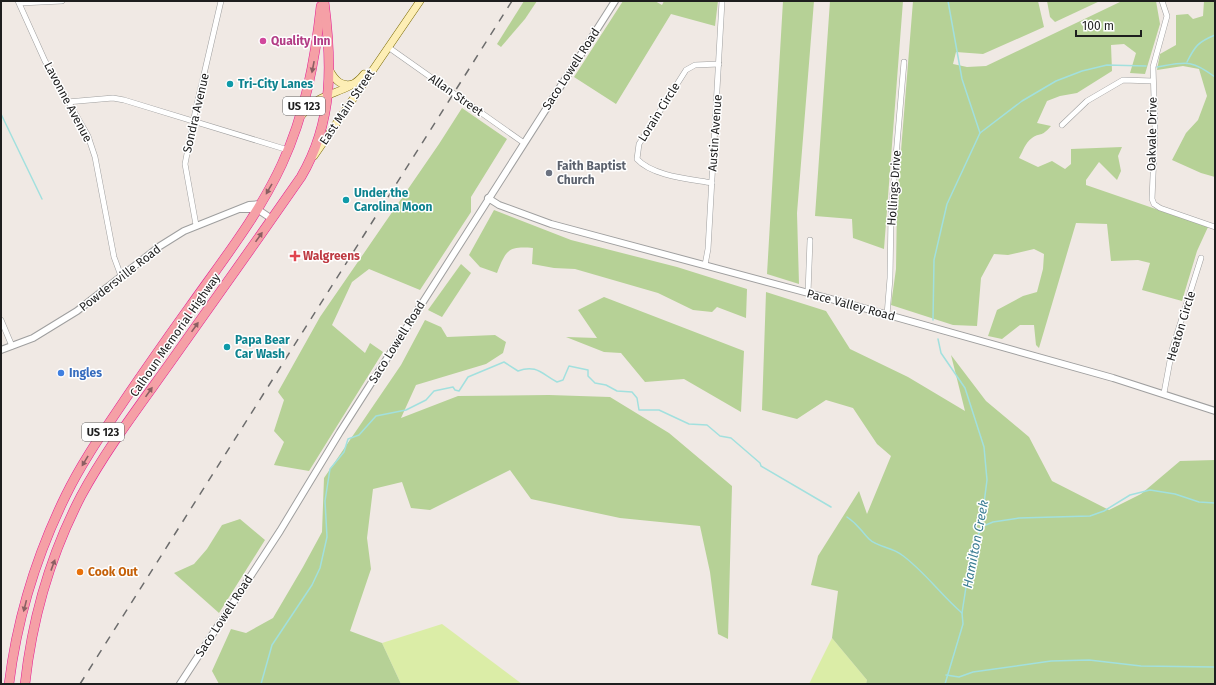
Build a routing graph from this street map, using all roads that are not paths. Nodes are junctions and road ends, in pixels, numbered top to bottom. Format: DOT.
graph roads {
  1 [pos="62,1"];
  2 [pos="221,1"];
  3 [pos="323,1"];
  4 [pos="420,1"];
  5 [pos="615,1"];
  6 [pos="722,1"];
  7 [pos="1162,1"];
  8 [pos="19,2"];
  9 [pos="388,47"];
  10 [pos="904,62"];
  11 [pos="719,64"];
  12 [pos="330,70"];
  13 [pos="1153,81"];
  14 [pos="357,82"];
  15 [pos="328,96"];
  16 [pos="67,102"];
  17 [pos="302,115"];
  18 [pos="193,121"];
  19 [pos="1062,125"];
  20 [pos="524,143"];
  21 [pos="288,150"];
  22 [pos="306,168"];
  23 [pos="712,183"];
  24 [pos="488,198"];
  25 [pos="259,207"];
  26 [pos="272,219"];
  27 [pos="196,225"];
  28 [pos="1215,227"];
  29 [pos="241,234"];
  30 [pos="810,240"];
  31 [pos="246,255"];
  32 [pos="226,256"];
  33 [pos="1201,258"];
  34 [pos="705,265"];
  35 [pos="121,276"];
  36 [pos="228,281"];
  37 [pos="206,283"];
  38 [pos="220,292"];
  39 [pos="808,293"];
  40 [pos="887,315"];
  41 [pos="1,320"];
  42 [pos="12,346"];
  43 [pos="1,350"];
  44 [pos="1164,394"];
  45 [pos="1215,411"];
  46 [pos="114,415"];
  47 [pos="127,424"];
  48 [pos="30,585"];
  49 [pos="44,588"];
  50 [pos="9,684"];
  51 [pos="25,684"];
  52 [pos="180,684"];
  1 -- 8 [label="street"];
  2 -- 18 [label="street, Sondra Avenue"];
  3 -- 12 [label="highway, Calhoun Memorial Highway / US 123"];
  3 -- 17 [label="highway, Calhoun Memorial Highway / US 123, one-way"];
  4 -- 9 [label="main road, East Main Street"];
  5 -- 20 [label="street, Saco Lowell Road"];
  6 -- 11 [label="street, Austin Avenue"];
  7 -- 13 [label="street, Oakvale Drive"];
  8 -- 16 [label="street, Lavonne Avenue"];
  9 -- 14 [label="main road, East Main Street"];
  9 -- 20 [label="street, Allan Street"];
  9 -- 22 [label="main road, East Main Street"];
  10 -- 40 [label="street, Hollings Drive"];
  11 -- 23 [label="street, Austin Avenue"];
  11 -- 23 [label="street, Lorain Circle"];
  12 -- 14 [label="main road"];
  12 -- 15 [label="highway, Calhoun Memorial Highway / US 123"];
  13 -- 19 [label="street"];
  13 -- 28 [label="street, Oakvale Drive"];
  14 -- 15 [label="main road, East Main Street"];
  15 -- 17 [label="main road, East Main Street"];
  15 -- 22 [label="highway, Calhoun Memorial Highway / US 123"];
  16 -- 18 [label="street"];
  16 -- 35 [label="street, Lavonne Avenue"];
  17 -- 21 [label="highway, Calhoun Memorial Highway / US 123"];
  18 -- 21 [label="street"];
  18 -- 27 [label="street, Sondra Avenue"];
  20 -- 24 [label="street, Saco Lowell Road"];
  21 -- 25 [label="highway, Calhoun Memorial Highway / US 123, one-way"];
  22 -- 26 [label="highway, Calhoun Memorial Highway / US 123"];
  23 -- 34 [label="street, Austin Avenue"];
  24 -- 34 [label="street, Pace Valley Road"];
  24 -- 52 [label="street, Saco Lowell Road"];
  25 -- 26 [label="street"];
  25 -- 27 [label="street, Powdersville Road"];
  25 -- 29 [label="highway, Calhoun Memorial Highway / US 123"];
  31 -- 26 [label="highway, Calhoun Memorial Highway / US 123, one-way"];
  27 -- 35 [label="street, Powdersville Road"];
  29 -- 31 [label="highway"];
  29 -- 32 [label="highway, Calhoun Memorial Highway / US 123"];
  30 -- 39 [label="street"];
  31 -- 36 [label="highway, Calhoun Memorial Highway / US 123"];
  32 -- 36 [label="highway"];
  32 -- 37 [label="highway, Calhoun Memorial Highway / US 123"];
  33 -- 44 [label="street, Heaton Circle"];
  34 -- 39 [label="street, Pace Valley Road"];
  35 -- 42 [label="street, Powdersville Road"];
  36 -- 38 [label="highway, Calhoun Memorial Highway / US 123"];
  37 -- 38 [label="highway"];
  37 -- 46 [label="highway, Calhoun Memorial Highway / US 123"];
  47 -- 38 [label="highway, Calhoun Memorial Highway / US 123, one-way"];
  39 -- 40 [label="street, Pace Valley Road"];
  40 -- 44 [label="street, Pace Valley Road"];
  41 -- 42 [label="street"];
  42 -- 43 [label="street, Powdersville Road"];
  44 -- 45 [label="street, Pace Valley Road"];
  46 -- 47 [label="highway"];
  46 -- 48 [label="highway, Calhoun Memorial Highway / US 123, one-way"];
  49 -- 47 [label="highway, Calhoun Memorial Highway / US 123, one-way"];
  48 -- 49 [label="highway"];
  48 -- 50 [label="highway, Calhoun Memorial Highway / US 123, one-way"];
  49 -- 51 [label="highway, Calhoun Memorial Highway / US 123"];
}
